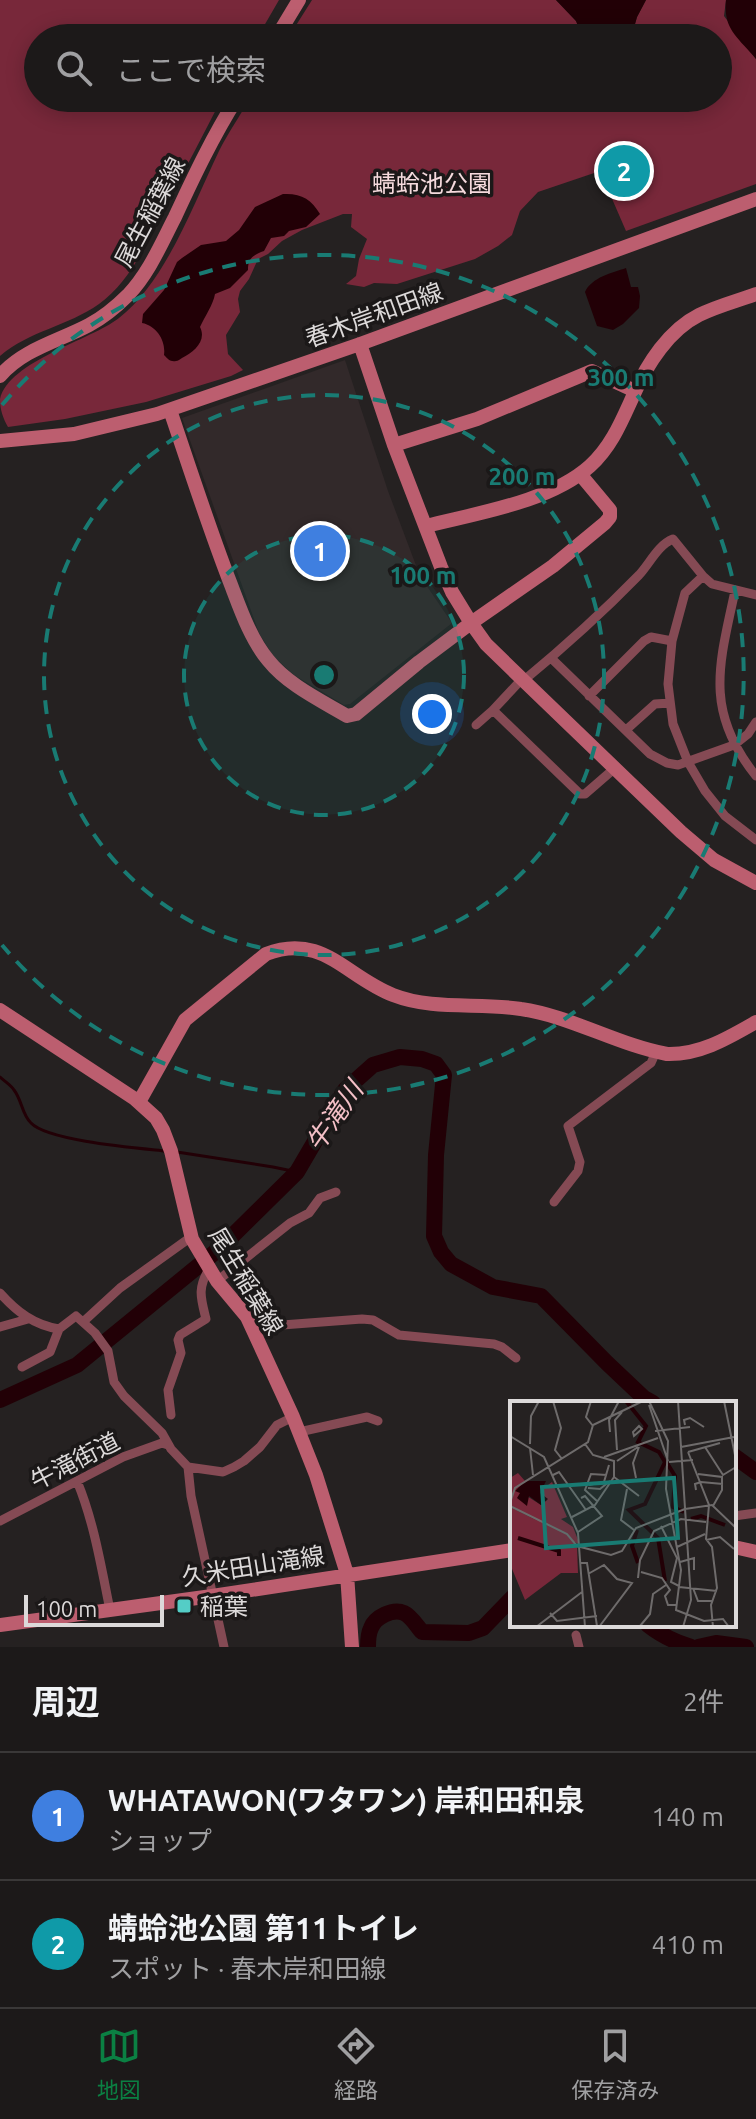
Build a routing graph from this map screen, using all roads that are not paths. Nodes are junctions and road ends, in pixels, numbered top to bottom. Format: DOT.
graph roads {
  1 [pos="299,0"];
  2 [pos="284,24"];
  3 [pos="229,112"];
  4 [pos="756,199"];
  5 [pos="756,294"];
  6 [pos="360,344"];
  7 [pos="0,376"];
  8 [pos="635,391"];
  9 [pos="170,410"];
  10 [pos="0,441"];
  11 [pos="394,445"];
  12 [pos="580,474"];
  13 [pos="426,526"];
  14 [pos="703,576"];
  15 [pos="735,591"];
  16 [pos="756,595"];
  17 [pos="471,623"];
  18 [pos="672,641"];
  19 [pos="551,658"];
  20 [pos="522,680"];
  21 [pos="589,696"];
  22 [pos="670,703"];
  23 [pos="493,710"];
  24 [pos="756,722"];
  25 [pos="476,725"];
  26 [pos="626,730"];
  27 [pos="734,745"];
  28 [pos="688,762"];
  29 [pos="615,768"];
  30 [pos="756,776"];
  31 [pos="756,840"];
  32 [pos="756,883"];
  33 [pos="0,1010"];
  34 [pos="756,1022"];
  35 [pos="656,1052"];
  36 [pos="139,1102"];
  37 [pos="336,1192"];
  38 [pos="554,1202"];
  39 [pos="191,1238"];
  40 [pos="213,1275"];
  41 [pos="0,1293"];
  42 [pos="28,1319"];
  43 [pos="83,1322"];
  44 [pos="0,1327"];
  45 [pos="59,1329"];
  46 [pos="253,1330"];
  47 [pos="516,1358"];
  48 [pos="22,1367"];
  49 [pos="171,1415"];
  50 [pos="293,1417"];
  51 [pos="378,1421"];
  52 [pos="299,1432"];
  53 [pos="168,1445"];
  54 [pos="188,1467"];
  55 [pos="77,1481"];
  56 [pos="756,1513"];
  57 [pos="736,1516"];
  58 [pos="0,1521"];
  59 [pos="736,1547"];
  60 [pos="510,1550"];
  61 [pos="756,1552"];
  62 [pos="347,1574"];
  63 [pos="212,1596"];
  64 [pos="110,1610"];
  65 [pos="0,1625"];
  66 [pos="576,1635"];
  67 [pos="224,1647"];
  68 [pos="352,1647"];
  69 [pos="579,1647"];
  1 -- 2 [label="street"];
  3 -- 7 [label="street, 尾生稲葉線"];
  4 -- 6 [label="street, 春木岸和田線"];
  5 -- 8 [label="street"];
  6 -- 9 [label="street, 春木岸和田線"];
  6 -- 11 [label="street"];
  8 -- 11 [label="street"];
  8 -- 12 [label="street"];
  9 -- 10 [label="street, 春木岸和田線"];
  9 -- 17 [label="street"];
  11 -- 13 [label="street"];
  12 -- 13 [label="street"];
  12 -- 17 [label="street"];
  13 -- 17 [label="street"];
  14 -- 15 [label="street"];
  14 -- 18 [label="street"];
  14 -- 19 [label="street"];
  15 -- 16 [label="street"];
  15 -- 27 [label="street"];
  17 -- 20 [label="street"];
  18 -- 21 [label="street"];
  18 -- 22 [label="street"];
  19 -- 20 [label="street"];
  19 -- 21 [label="street"];
  20 -- 23 [label="street"];
  20 -- 29 [label="street"];
  21 -- 26 [label="street"];
  22 -- 26 [label="street"];
  22 -- 28 [label="street"];
  23 -- 25 [label="street"];
  23 -- 29 [label="street"];
  24 -- 27 [label="street"];
  26 -- 28 [label="street"];
  27 -- 28 [label="street"];
  27 -- 30 [label="street"];
  28 -- 31 [label="street"];
  29 -- 32 [label="street"];
  33 -- 36 [label="street, 尾生稲葉線"];
  34 -- 35 [label="street"];
  35 -- 36 [label="street"];
  35 -- 38 [label="street"];
  36 -- 39 [label="street, 尾生稲葉線"];
  37 -- 40 [label="street"];
  39 -- 40 [label="street, 尾生稲葉線"];
  39 -- 43 [label="street"];
  40 -- 46 [label="street, 尾生稲葉線"];
  40 -- 49 [label="street"];
  41 -- 42 [label="street"];
  42 -- 44 [label="street"];
  42 -- 45 [label="street"];
  43 -- 45 [label="street"];
  43 -- 53 [label="street"];
  45 -- 48 [label="street"];
  46 -- 47 [label="street"];
  46 -- 50 [label="street, 尾生稲葉線"];
  50 -- 52 [label="street, 尾生稲葉線"];
  50 -- 54 [label="street"];
  51 -- 52 [label="street"];
  52 -- 62 [label="street, 尾生稲葉線"];
  53 -- 54 [label="street"];
  53 -- 55 [label="street, 牛滝街道"];
  54 -- 63 [label="street"];
  55 -- 58 [label="street, 牛滝街道"];
  55 -- 64 [label="street"];
  56 -- 57 [label="street"];
  59 -- 61 [label="street"];
  60 -- 62 [label="street, 久米田山滝線"];
  62 -- 63 [label="street, 久米田山滝線"];
  62 -- 68 [label="street, 尾生稲葉線"];
  63 -- 64 [label="street, 久米田山滝線"];
  63 -- 67 [label="street"];
  64 -- 65 [label="street, 久米田山滝線"];
  66 -- 69 [label="street"];
}
